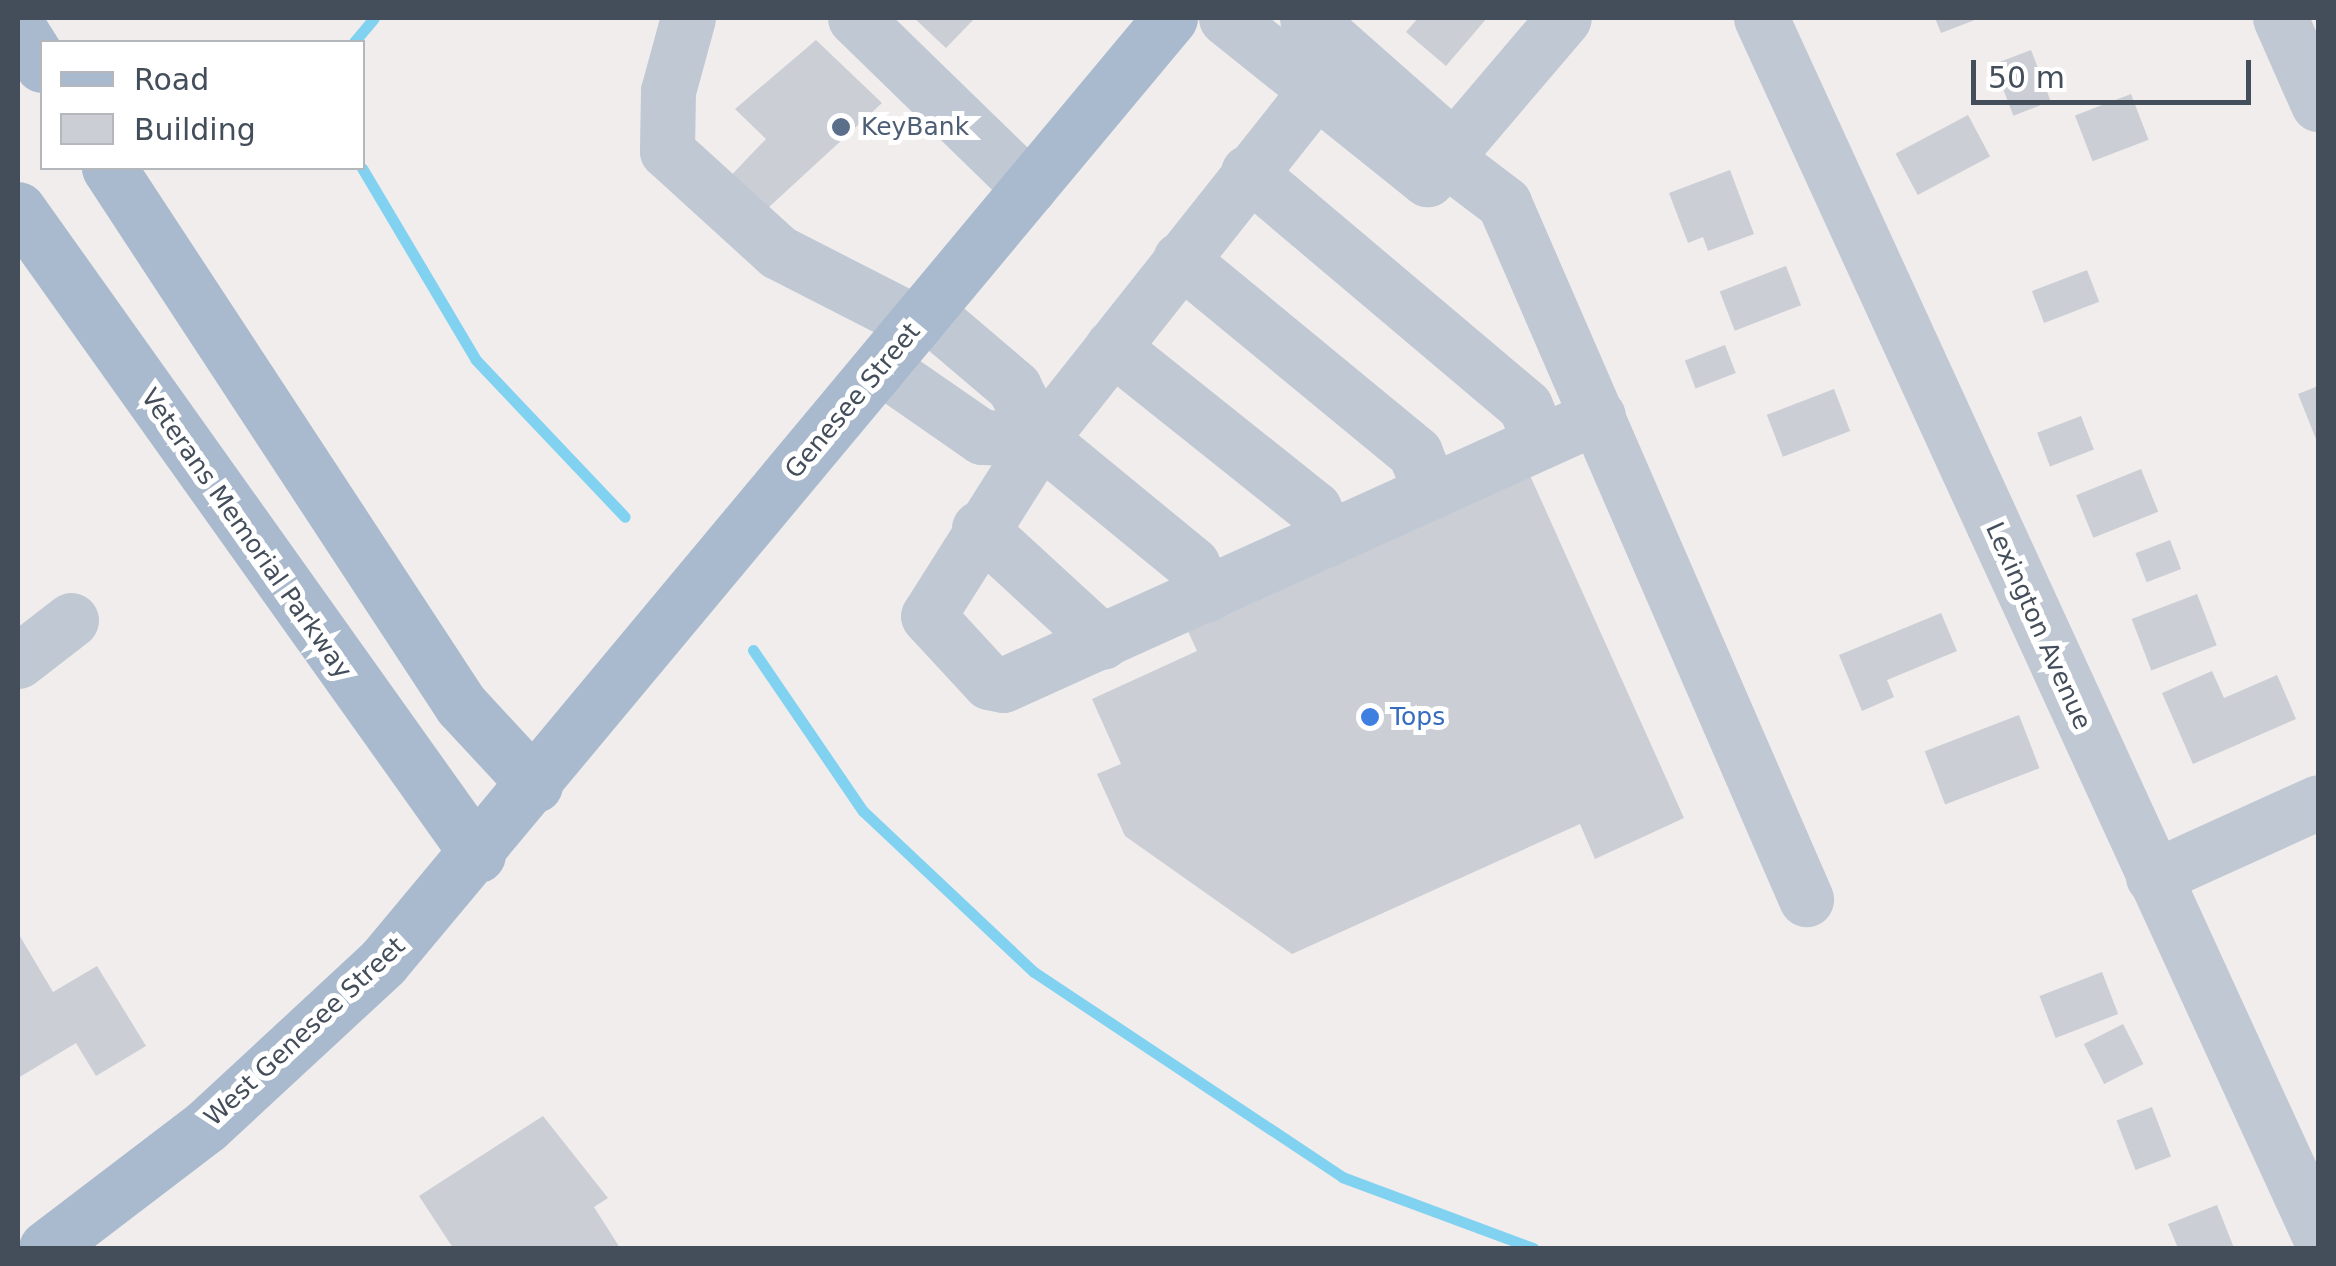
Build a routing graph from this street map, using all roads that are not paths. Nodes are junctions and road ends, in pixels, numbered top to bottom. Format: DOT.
graph roads {
  1 [pos="688,18"];
  2 [pos="855,18"];
  3 [pos="1170,18"];
  4 [pos="1226,18"];
  5 [pos="1564,18"];
  6 [pos="1761,18"];
  7 [pos="2280,18"];
  8 [pos="18,27"];
  9 [pos="1322,54"];
  10 [pos="40,62"];
  11 [pos="2318,104"];
  12 [pos="1443,162"];
  13 [pos="111,170"];
  14 [pos="1248,172"];
  15 [pos="1029,188"];
  16 [pos="18,209"];
  17 [pos="1180,259"];
  18 [pos="921,318"];
  19 [pos="1112,347"];
  20 [pos="881,366"];
  21 [pos="1598,416"];
  22 [pos="1040,439"];
  23 [pos="1540,442"];
  24 [pos="1431,492"];
  25 [pos="980,528"];
  26 [pos="1328,539"];
  27 [pos="1207,594"];
  28 [pos="71,620"];
  29 [pos="1103,642"];
  30 [pos="18,661"];
  31 [pos="536,785"];
  32 [pos="2318,802"];
  33 [pos="478,855"];
  34 [pos="2153,877"];
  35 [pos="1806,899"];
  36 [pos="2318,1232"];
  37 [pos="46,1248"];
  1 -- 18 [label="street"];
  2 -- 15 [label="street"];
  3 -- 15 [label="main road, Genesee Street"];
  4 -- 9 [label="street"];
  5 -- 12 [label="street"];
  6 -- 34 [label="street, Lexington Avenue"];
  7 -- 11 [label="street"];
  8 -- 10 [label="main road"];
  9 -- 12 [label="street"];
  9 -- 14 [label="street"];
  12 -- 21 [label="street"];
  13 -- 31 [label="main road"];
  14 -- 17 [label="street"];
  14 -- 23 [label="street"];
  15 -- 18 [label="main road, Genesee Street"];
  16 -- 33 [label="main road, Veterans Memorial Parkway"];
  17 -- 19 [label="street"];
  17 -- 24 [label="street"];
  18 -- 20 [label="main road, Genesee Street"];
  18 -- 22 [label="street"];
  19 -- 22 [label="street"];
  19 -- 26 [label="street"];
  20 -- 22 [label="street"];
  20 -- 31 [label="main road, Genesee Street"];
  21 -- 23 [label="street"];
  21 -- 35 [label="street"];
  22 -- 25 [label="street"];
  22 -- 27 [label="street"];
  23 -- 24 [label="street"];
  24 -- 26 [label="street"];
  25 -- 29 [label="street"];
  25 -- 29 [label="street"];
  26 -- 27 [label="street"];
  27 -- 29 [label="street"];
  28 -- 30 [label="street"];
  31 -- 33 [label="main road, West Genesee Street"];
  32 -- 34 [label="street"];
  33 -- 37 [label="main road, West Genesee Street"];
  34 -- 36 [label="street, Lexington Avenue"];
}
